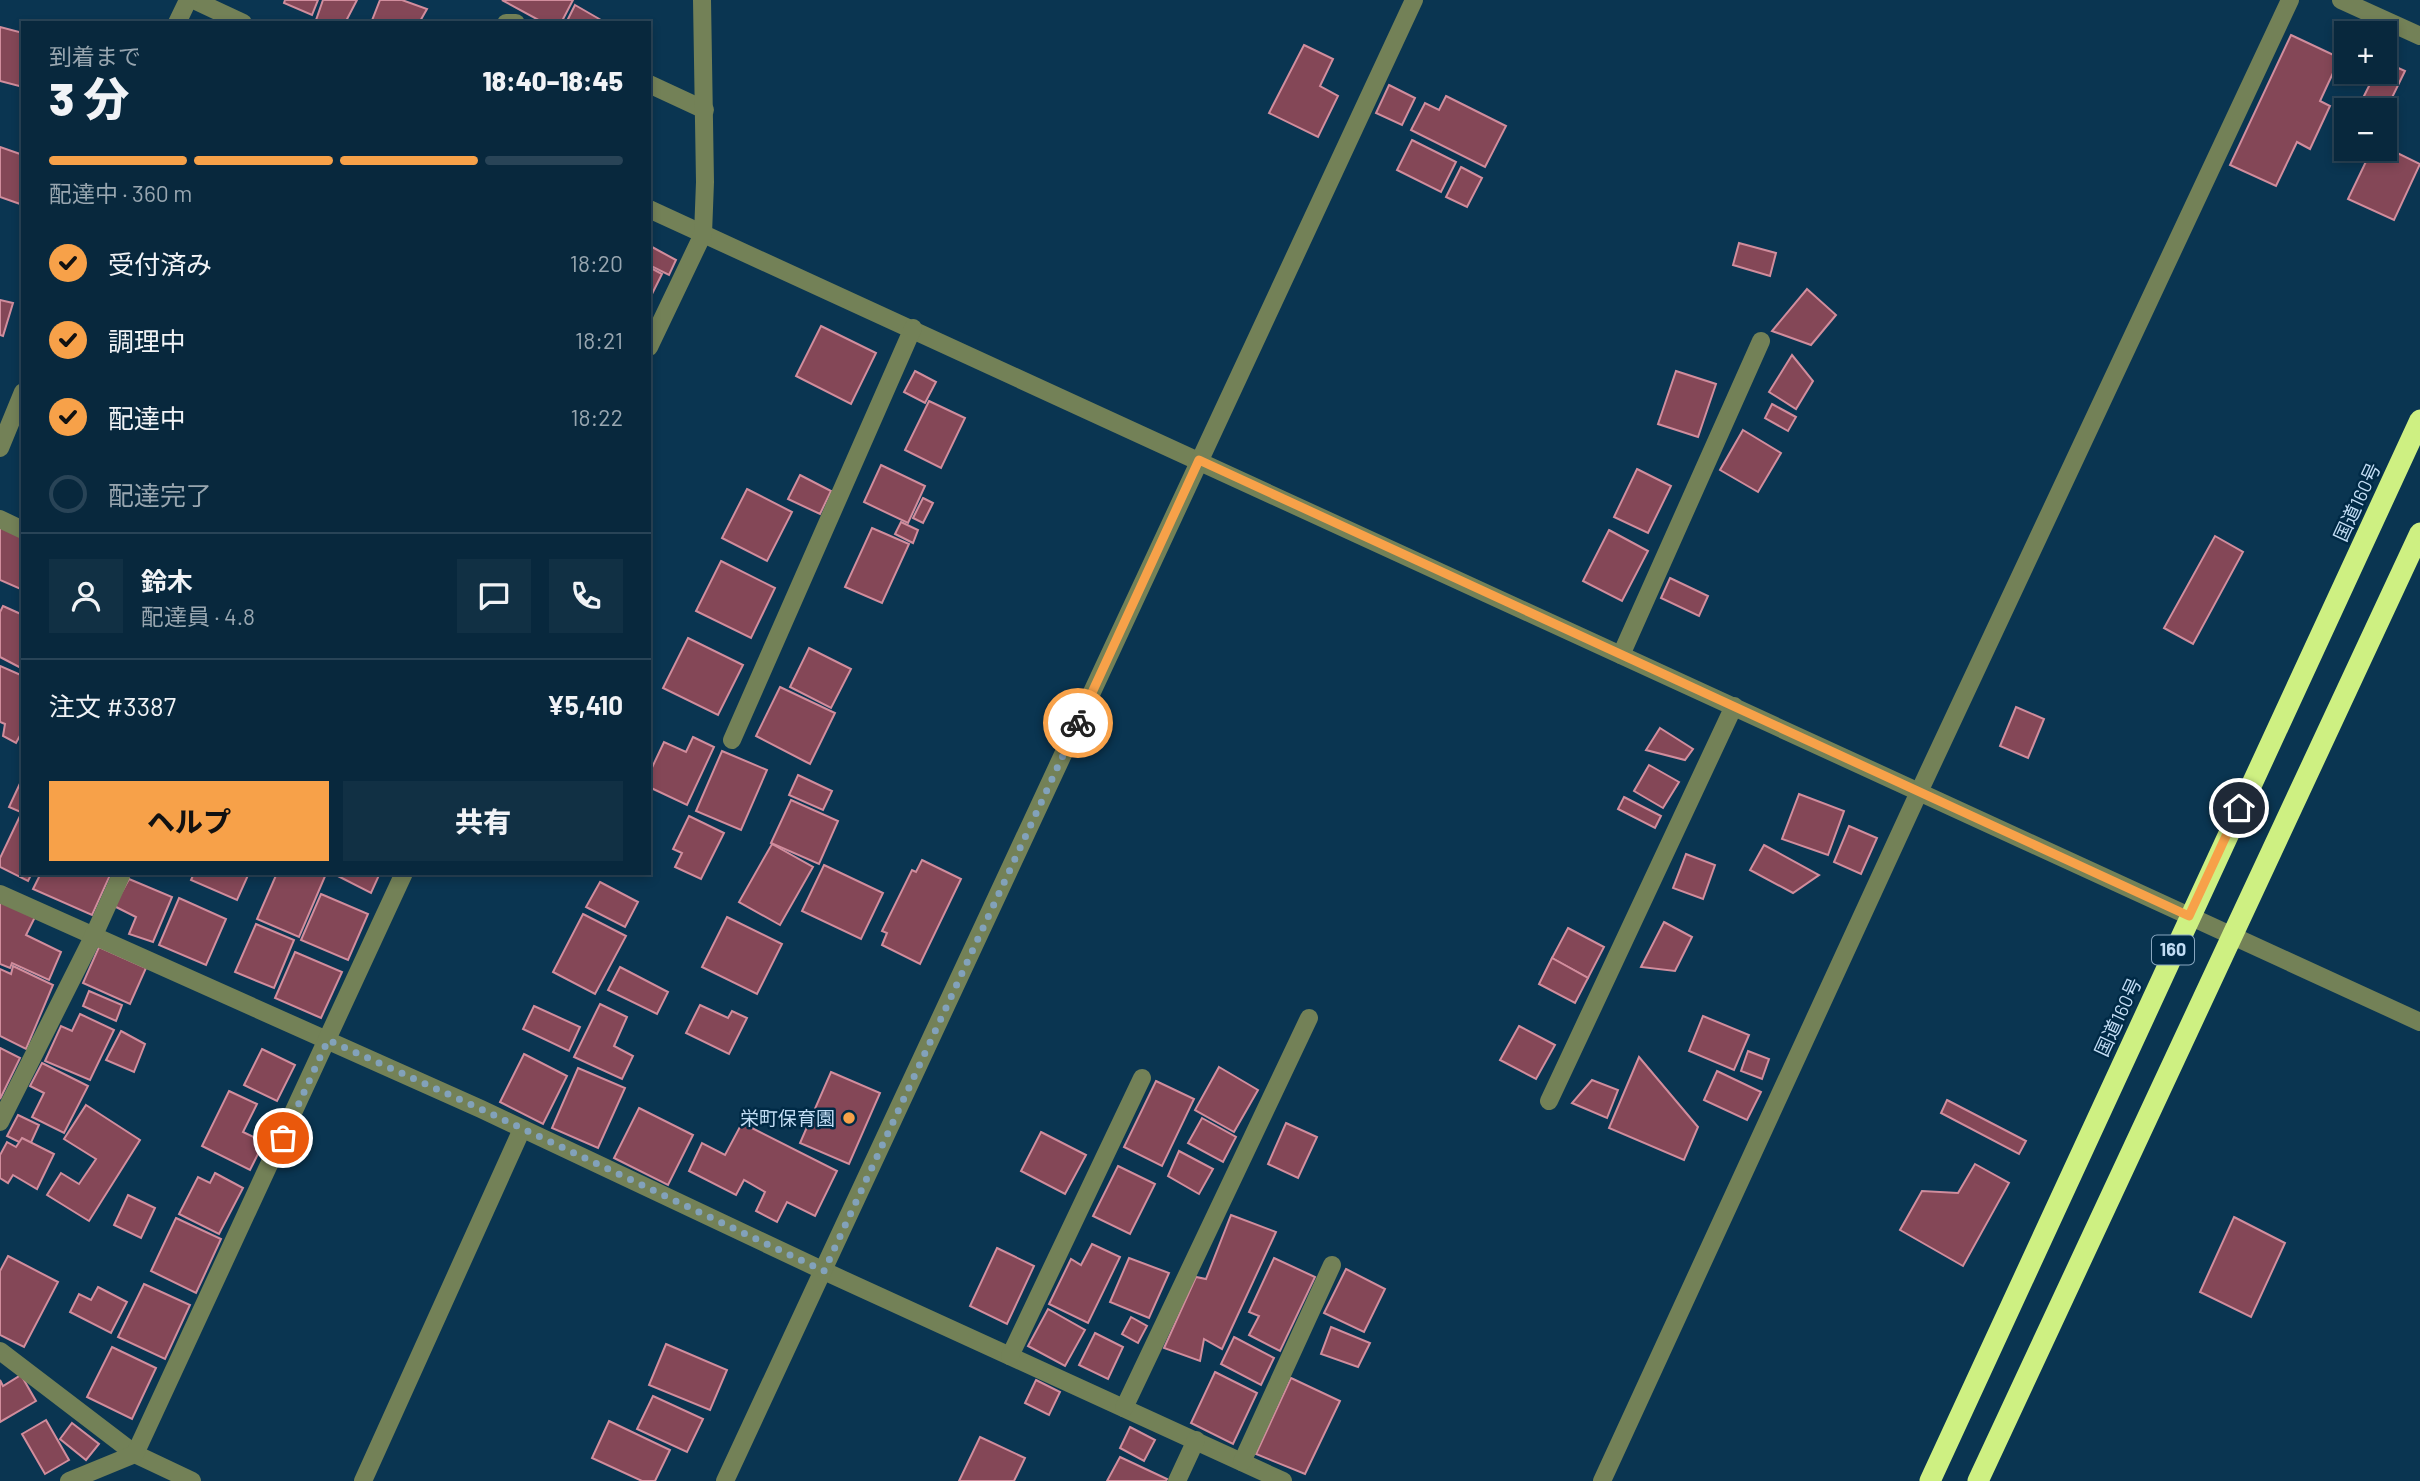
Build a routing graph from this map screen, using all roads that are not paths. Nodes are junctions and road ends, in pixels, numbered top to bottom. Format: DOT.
graph roads {
  1 [pos="188,0"];
  2 [pos="194,0"];
  3 [pos="702,0"];
  4 [pos="1414,0"];
  5 [pos="2290,0"];
  6 [pos="2342,0"];
  7 [pos="178,21"];
  8 [pos="239,21"];
  9 [pos="2420,36"];
  10 [pos="651,85"];
  11 [pos="705,110"];
  12 [pos="651,210"];
  13 [pos="703,234"];
  14 [pos="913,328"];
  15 [pos="1761,341"];
  16 [pos="651,343"];
  17 [pos="0,398"];
  18 [pos="20,398"];
  19 [pos="2420,420"];
  20 [pos="0,448"];
  21 [pos="1199,460"];
  22 [pos="0,519"];
  23 [pos="21,529"];
  24 [pos="2420,533"];
  25 [pos="1622,655"];
  26 [pos="1734,706"];
  27 [pos="732,740"];
  28 [pos="1919,792"];
  29 [pos="121,875"];
  30 [pos="403,875"];
  31 [pos="0,894"];
  32 [pos="2189,916"];
  33 [pos="2233,935"];
  34 [pos="93,937"];
  35 [pos="1308,1018"];
  36 [pos="2420,1022"];
  37 [pos="328,1040"];
  38 [pos="1142,1078"];
  39 [pos="1549,1101"];
  40 [pos="0,1122"];
  41 [pos="522,1129"];
  42 [pos="1332,1265"];
  43 [pos="824,1271"];
  44 [pos="0,1351"];
  45 [pos="1010,1356"];
  46 [pos="1124,1408"];
  47 [pos="1196,1440"];
  48 [pos="135,1454"];
  49 [pos="1242,1462"];
  50 [pos="69,1481"];
  51 [pos="192,1481"];
  52 [pos="363,1481"];
  53 [pos="725,1481"];
  54 [pos="1177,1481"];
  55 [pos="1283,1481"];
  56 [pos="1602,1481"];
  57 [pos="1930,1481"];
  58 [pos="1978,1481"];
  1 -- 7 [label="street"];
  2 -- 8 [label="street"];
  3 -- 11 [label="street"];
  4 -- 21 [label="street"];
  5 -- 28 [label="street"];
  6 -- 9 [label="street"];
  10 -- 11 [label="street"];
  11 -- 13 [label="street"];
  12 -- 13 [label="street"];
  13 -- 14 [label="street"];
  13 -- 16 [label="street"];
  14 -- 21 [label="street"];
  14 -- 27 [label="street"];
  15 -- 25 [label="street"];
  17 -- 18 [label="street"];
  18 -- 20 [label="street"];
  19 -- 32 [label="highway, 国道160号 / 160"];
  21 -- 25 [label="street"];
  21 -- 43 [label="street"];
  22 -- 23 [label="street"];
  24 -- 33 [label="highway, 160"];
  25 -- 26 [label="street"];
  26 -- 28 [label="street"];
  26 -- 39 [label="street"];
  28 -- 32 [label="street"];
  28 -- 56 [label="street"];
  29 -- 34 [label="street"];
  30 -- 37 [label="street"];
  31 -- 34 [label="street"];
  32 -- 33 [label="street"];
  32 -- 57 [label="highway, 国道160号 / 160"];
  33 -- 36 [label="street"];
  33 -- 58 [label="highway, 160"];
  34 -- 37 [label="street"];
  34 -- 40 [label="street"];
  35 -- 46 [label="street"];
  37 -- 41 [label="street"];
  37 -- 48 [label="street"];
  38 -- 45 [label="street"];
  41 -- 43 [label="street"];
  41 -- 52 [label="street"];
  42 -- 49 [label="street"];
  43 -- 45 [label="street"];
  43 -- 53 [label="street"];
  44 -- 48 [label="street"];
  45 -- 46 [label="street"];
  46 -- 47 [label="street"];
  47 -- 49 [label="street"];
  47 -- 54 [label="street"];
  48 -- 50 [label="street"];
  48 -- 51 [label="street"];
  49 -- 55 [label="street"];
}
